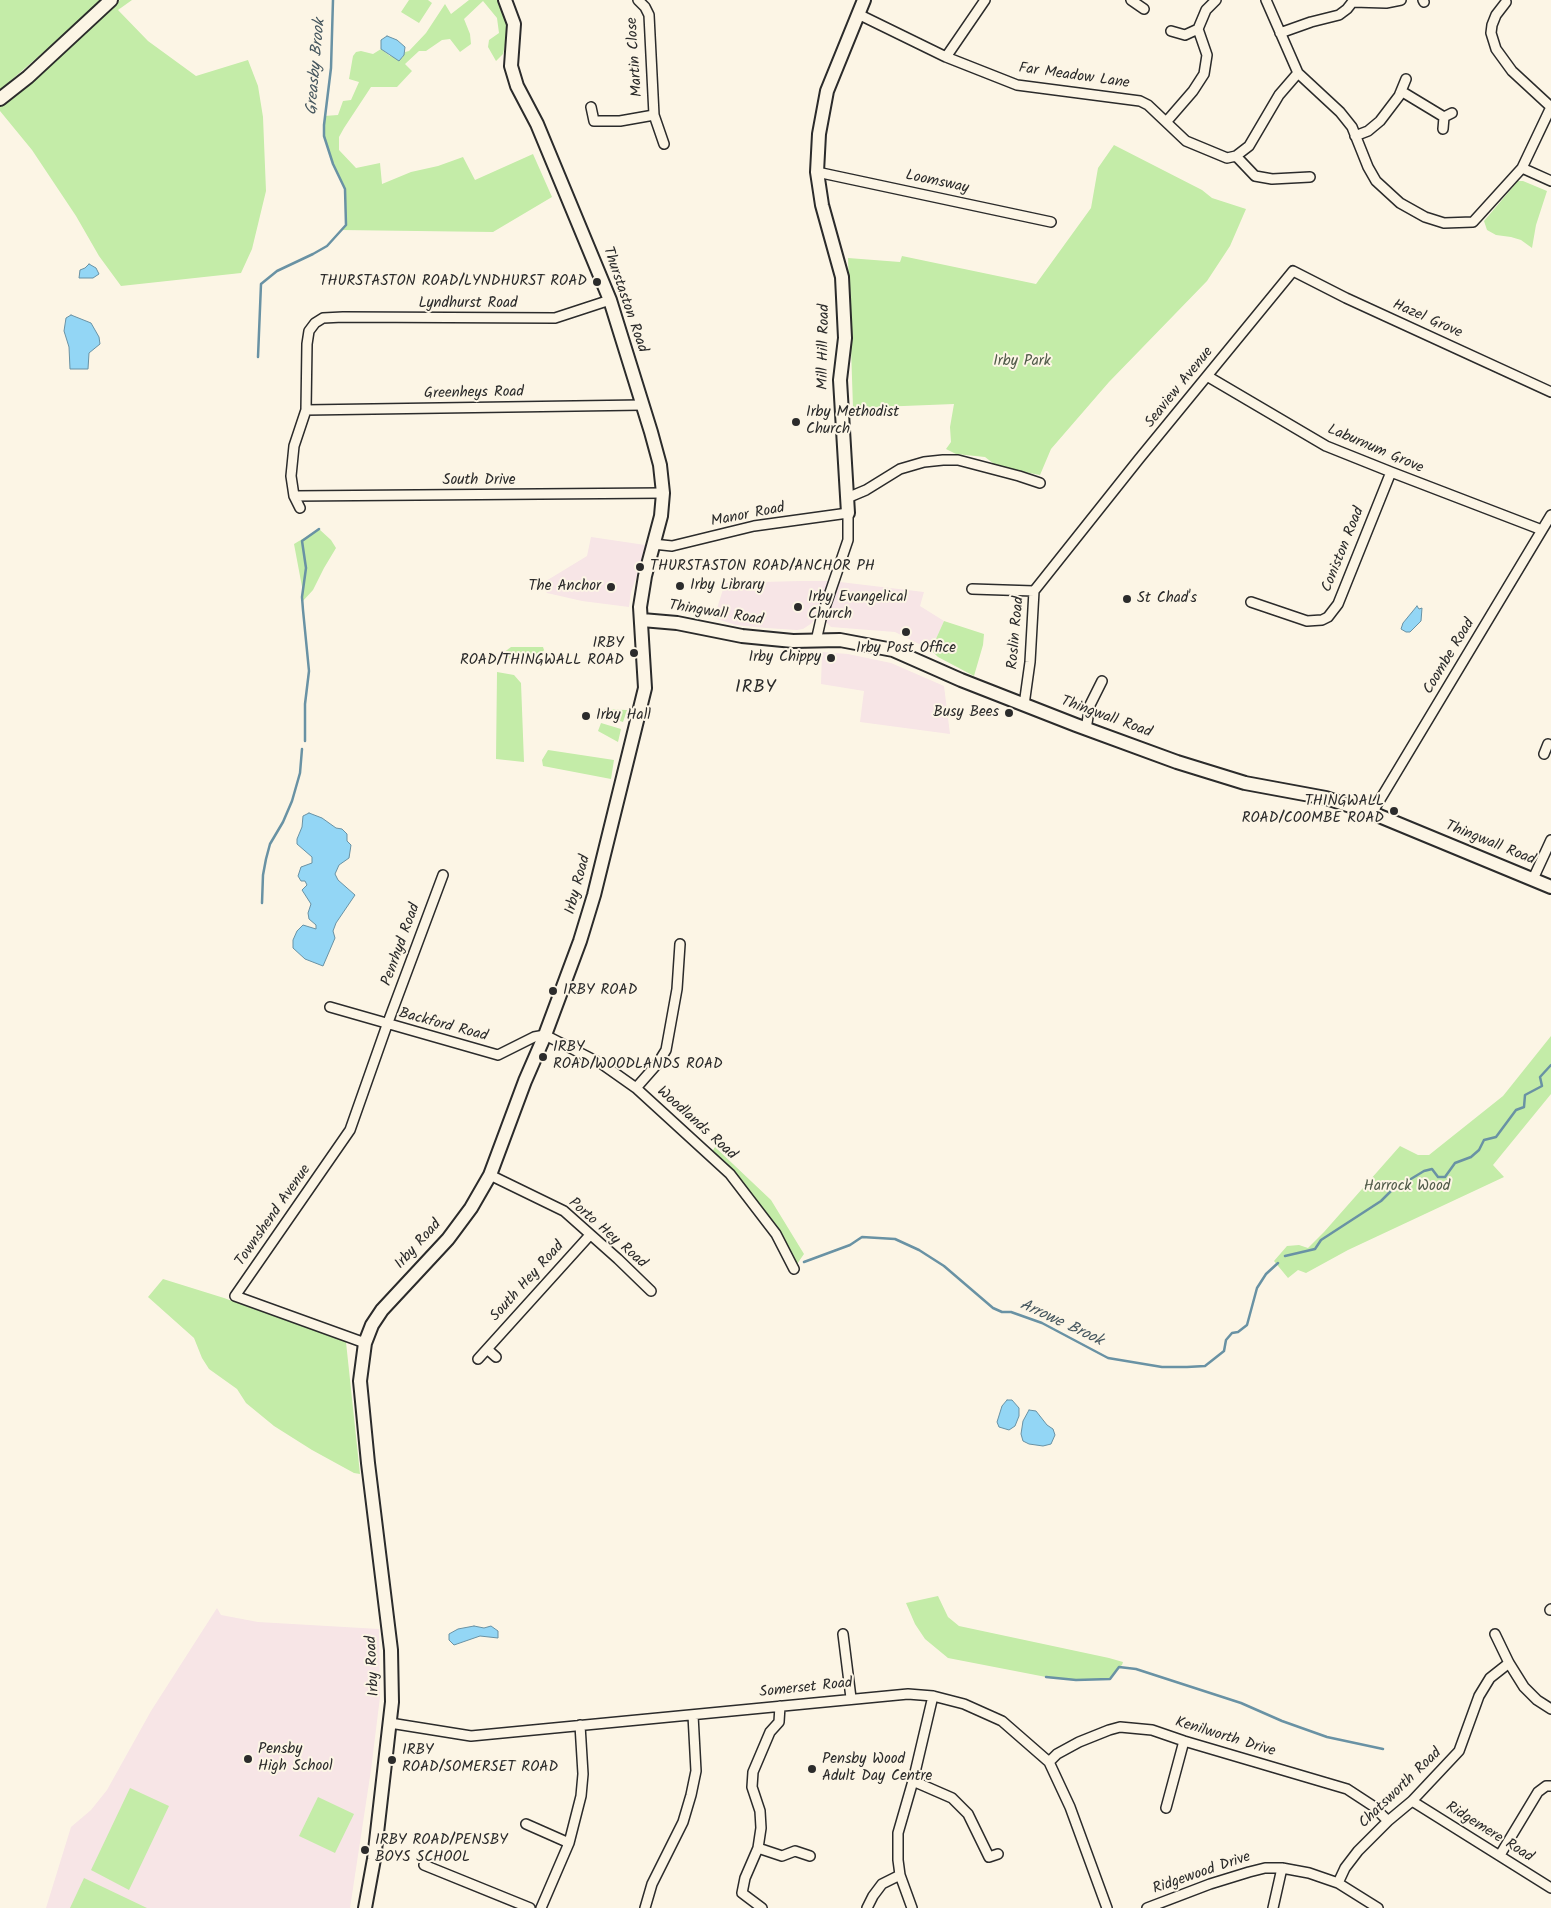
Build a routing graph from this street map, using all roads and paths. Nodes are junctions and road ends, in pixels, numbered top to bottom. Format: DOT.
graph roads {
  1 [pos="111,0"];
  2 [pos="505,0"];
  3 [pos="638,0"];
  4 [pos="864,0"];
  5 [pos="985,0"];
  6 [pos="1131,0"];
  7 [pos="1216,0"];
  8 [pos="1266,0"];
  9 [pos="1401,0"];
  10 [pos="1354,1"];
  11 [pos="1506,2"];
  12 [pos="1144,9"];
  13 [pos="858,14"];
  14 [pos="1198,29"];
  15 [pos="1171,31"];
  16 [pos="1280,33"];
  17 [pos="946,57"];
  18 [pos="1298,73"];
  19 [pos="1406,79"];
  20 [pos="1401,91"];
  21 [pos="0,99"];
  22 [pos="591,107"];
  23 [pos="1551,107"];
  24 [pos="654,115"];
  25 [pos="1167,121"];
  26 [pos="1443,129"];
  27 [pos="1355,136"];
  28 [pos="664,144"];
  29 [pos="1236,156"];
  30 [pos="1522,168"];
  31 [pos="817,172"];
  32 [pos="1310,177"];
  33 [pos="1551,181"];
  34 [pos="1051,222"];
  35 [pos="1473,222"];
  36 [pos="1477,230"];
  37 [pos="1292,271"];
  38 [pos="610,300"];
  39 [pos="1207,376"];
  40 [pos="1551,392"];
  41 [pos="642,405"];
  42 [pos="306,410"];
  43 [pos="1391,472"];
  44 [pos="1040,483"];
  45 [pos="663,494"];
  46 [pos="294,496"];
  47 [pos="847,498"];
  48 [pos="300,508"];
  49 [pos="848,514"];
  50 [pos="1551,515"];
  51 [pos="1089,522"];
  52 [pos="1542,530"];
  53 [pos="654,544"];
  54 [pos="972,589"];
  55 [pos="1034,591"];
  56 [pos="1251,602"];
  57 [pos="642,620"];
  58 [pos="816,641"];
  59 [pos="1102,681"];
  60 [pos="1024,705"];
  61 [pos="1086,729"];
  62 [pos="1372,813"];
  63 [pos="1551,840"];
  64 [pos="443,875"];
  65 [pos="1533,879"];
  66 [pos="1551,887"];
  67 [pos="680,944"];
  68 [pos="330,1007"];
  69 [pos="387,1025"];
  70 [pos="545,1035"];
  71 [pos="636,1088"];
  72 [pos="490,1175"];
  73 [pos="590,1234"];
  74 [pos="794,1269"];
  75 [pos="651,1291"];
  76 [pos="365,1343"];
  77 [pos="487,1349"];
  78 [pos="496,1357"];
  79 [pos="478,1359"];
  80 [pos="842,1634"];
  81 [pos="1495,1634"];
  82 [pos="1509,1663"];
  83 [pos="933,1696"];
  84 [pos="851,1698"];
  85 [pos="780,1706"];
  86 [pos="1551,1709"];
  87 [pos="693,1715"];
  88 [pos="390,1722"];
  89 [pos="580,1725"];
  90 [pos="1184,1741"];
  91 [pos="1049,1762"];
  92 [pos="913,1781"];
  93 [pos="1551,1786"];
  94 [pos="1412,1801"];
  95 [pos="1166,1808"];
  96 [pos="1388,1821"];
  97 [pos="526,1824"];
  98 [pos="569,1843"];
  99 [pos="758,1848"];
  100 [pos="998,1854"];
  101 [pos="1500,1855"];
  102 [pos="810,1856"];
  103 [pos="424,1865"];
  104 [pos="1282,1868"];
  105 [pos="900,1875"];
  106 [pos="1338,1884"];
  107 [pos="1551,1888"];
  108 [pos="365,1908"];
  109 [pos="530,1908"];
  110 [pos="541,1908"];
  111 [pos="645,1908"];
  112 [pos="762,1908"];
  113 [pos="867,1908"];
  114 [pos="912,1908"];
  115 [pos="1107,1908"];
  116 [pos="1147,1908"];
  117 [pos="1273,1908"];
  118 [pos="1378,1908"];
  1 -- 21 [label="street"];
  2 -- 38 [label="street, Thurstaston Road"];
  3 -- 24 [label="street, Martin Close"];
  4 -- 13 [label="street, Mill Hill Road"];
  5 -- 17 [label="street"];
  6 -- 12 [label="street"];
  7 -- 14 [label="street"];
  8 -- 16 [label="street"];
  9 -- 10 [label="street"];
  10 -- 16 [label="street"];
  11 -- 23 [label="street"];
  13 -- 17 [label="street, Far Meadow Lane"];
  13 -- 31 [label="street, Mill Hill Road"];
  14 -- 15 [label="street"];
  14 -- 25 [label="street"];
  16 -- 18 [label="street"];
  17 -- 25 [label="street, Far Meadow Lane"];
  18 -- 27 [label="street"];
  18 -- 29 [label="street"];
  19 -- 20 [label="street"];
  20 -- 26 [label="street"];
  20 -- 27 [label="street"];
  22 -- 24 [label="street, Martin Close"];
  23 -- 30 [label="street"];
  24 -- 28 [label="street, Martin Close"];
  25 -- 29 [label="street, Far Meadow Lane"];
  27 -- 35 [label="street"];
  29 -- 32 [label="street"];
  30 -- 33 [label="street"];
  30 -- 35 [label="street"];
  31 -- 34 [label="street, Loomsway"];
  31 -- 47 [label="street, Mill Hill Road"];
  35 -- 36 [label="street"];
  37 -- 39 [label="street, Seaview Avenue"];
  37 -- 40 [label="street, Hazel Grove"];
  38 -- 41 [label="street, Thurstaston Road"];
  38 -- 42 [label="street, Lyndhurst Road"];
  39 -- 43 [label="street, Laburnum Grove"];
  39 -- 51 [label="street, Seaview Avenue"];
  41 -- 42 [label="street, Greenheys Road"];
  41 -- 45 [label="street, Thurstaston Road"];
  42 -- 46 [label="street"];
  43 -- 52 [label="street, Laburnum Grove"];
  43 -- 56 [label="street, Coniston Road"];
  44 -- 47 [label="street"];
  45 -- 46 [label="street, South Drive"];
  45 -- 53 [label="street, Thurstaston Road"];
  46 -- 48 [label="street"];
  47 -- 49 [label="street, Mill Hill Road"];
  49 -- 53 [label="street, Manor Road"];
  49 -- 58 [label="street, Mill Hill Road"];
  50 -- 52 [label="street, Coombe Road"];
  51 -- 55 [label="street, Roslin Road"];
  52 -- 62 [label="street, Coombe Road"];
  53 -- 57 [label="street, Thurstaston Road"];
  54 -- 55 [label="street"];
  55 -- 60 [label="street, Roslin Road"];
  57 -- 58 [label="street, Thingwall Road"];
  57 -- 70 [label="street, Irby Road"];
  58 -- 60 [label="street, Thingwall Road"];
  59 -- 61 [label="street"];
  60 -- 61 [label="street, Thingwall Road"];
  61 -- 62 [label="street, Thingwall Road"];
  62 -- 65 [label="street, Thingwall Road"];
  63 -- 65 [label="street"];
  64 -- 69 [label="street, Penrhyd Road"];
  65 -- 66 [label="street, Thingwall Road"];
  67 -- 71 [label="street"];
  68 -- 69 [label="street, Backford Road"];
  69 -- 70 [label="street, Backford Road"];
  69 -- 76 [label="street, Townshend Avenue"];
  70 -- 71 [label="street, Woodlands Road"];
  70 -- 72 [label="street, Irby Road"];
  71 -- 74 [label="street, Woodlands Road"];
  72 -- 73 [label="street, Porto Hey Road"];
  72 -- 76 [label="street, Irby Road"];
  73 -- 75 [label="street, Porto Hey Road"];
  73 -- 77 [label="street, South Hey Road"];
  76 -- 88 [label="street, Irby Road"];
  77 -- 78 [label="street"];
  77 -- 79 [label="street, South Hey Road"];
  80 -- 84 [label="street"];
  81 -- 82 [label="street"];
  82 -- 86 [label="street"];
  82 -- 94 [label="street, Chatsworth Road"];
  83 -- 84 [label="street, Somerset Road"];
  83 -- 91 [label="street, Somerset Road"];
  83 -- 92 [label="street"];
  84 -- 85 [label="street, Somerset Road"];
  85 -- 87 [label="street, Somerset Road"];
  85 -- 99 [label="street"];
  87 -- 89 [label="street, Somerset Road"];
  87 -- 111 [label="street"];
  88 -- 89 [label="street, Somerset Road"];
  88 -- 108 [label="street, Irby Road"];
  89 -- 98 [label="street"];
  90 -- 91 [label="street, Kenilworth Drive"];
  90 -- 95 [label="street"];
  90 -- 96 [label="street, Kenilworth Drive"];
  91 -- 115 [label="street, Somerset Road"];
  92 -- 100 [label="street"];
  92 -- 105 [label="street"];
  93 -- 101 [label="street"];
  94 -- 96 [label="street, Chatsworth Road"];
  94 -- 101 [label="street, Ridgemere Road"];
  96 -- 106 [label="street, Chatsworth Road"];
  97 -- 98 [label="street"];
  98 -- 110 [label="street"];
  99 -- 102 [label="street"];
  99 -- 112 [label="street"];
  101 -- 107 [label="street, Ridgemere Road"];
  103 -- 109 [label="street"];
  104 -- 106 [label="street, Ridgewood Drive"];
  104 -- 116 [label="street, Ridgewood Drive"];
  104 -- 117 [label="street"];
  105 -- 113 [label="street"];
  105 -- 114 [label="street"];
  106 -- 118 [label="street, Ridgewood Drive"];
}
